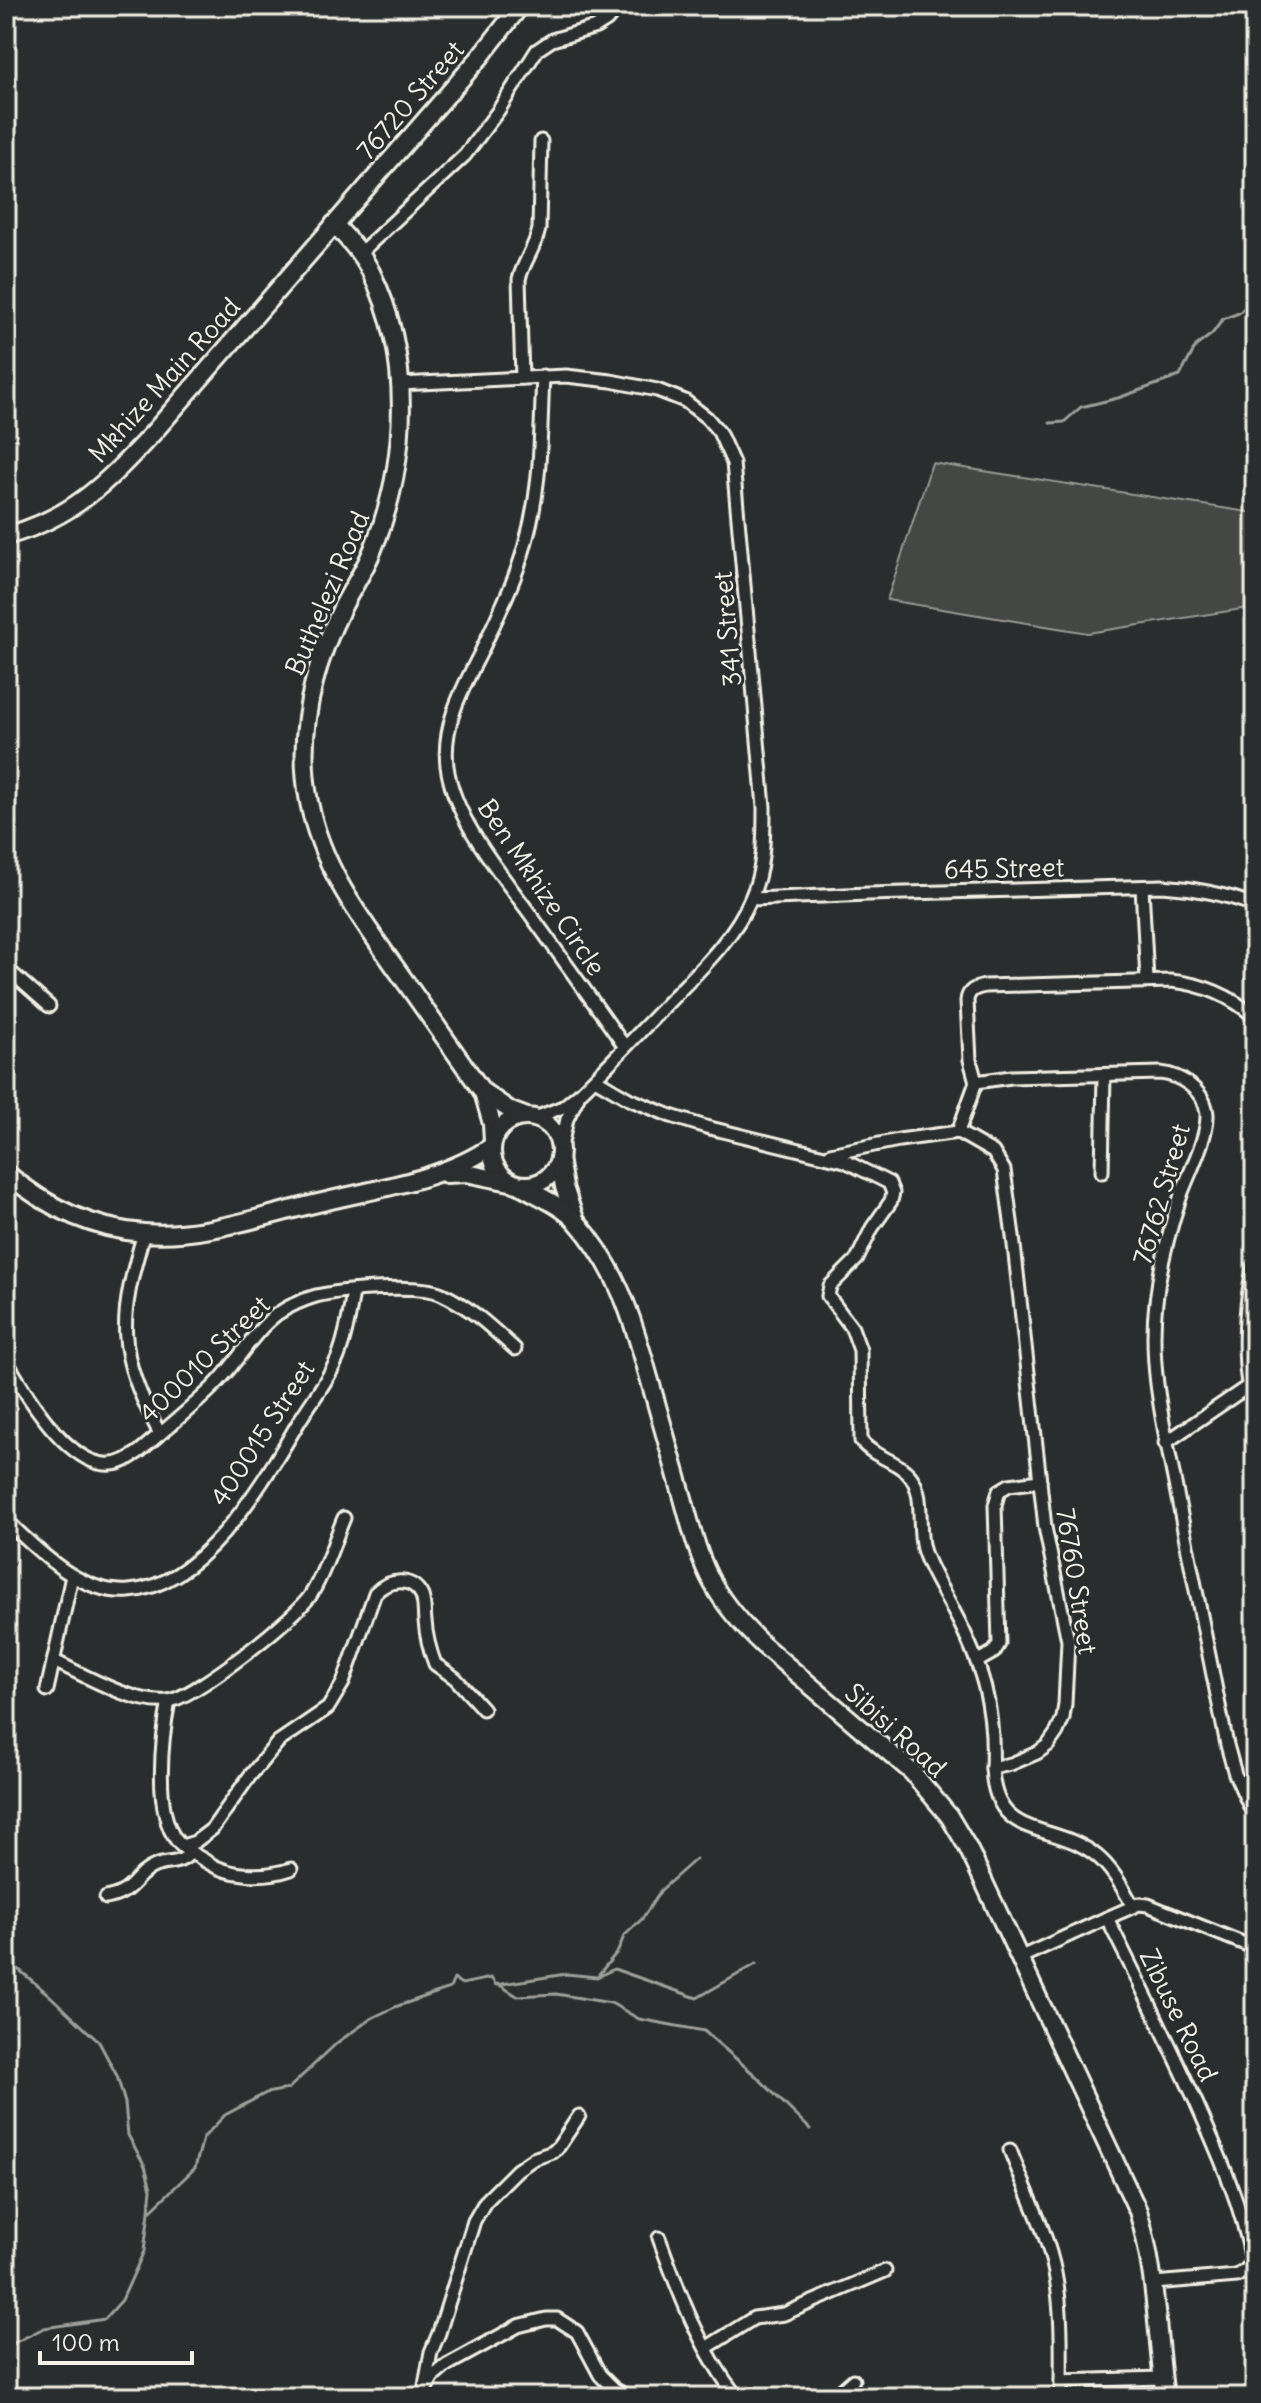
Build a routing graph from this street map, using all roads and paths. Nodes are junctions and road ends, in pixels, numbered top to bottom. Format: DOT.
graph roads {
  1 [pos="520,6"];
  2 [pos="619,6"];
  3 [pos="541,141"];
  4 [pos="334,224"];
  5 [pos="360,253"];
  6 [pos="543,376"];
  7 [pos="522,378"];
  8 [pos="400,384"];
  9 [pos="6,536"];
  10 [pos="1142,887"];
  11 [pos="751,899"];
  12 [pos="1255,905"];
  13 [pos="6,968"];
  14 [pos="1147,980"];
  15 [pos="49,1006"];
  16 [pos="1255,1017"];
  17 [pos="625,1047"];
  18 [pos="1104,1076"];
  19 [pos="595,1079"];
  20 [pos="976,1082"];
  21 [pos="482,1091"];
  22 [pos="580,1093"];
  23 [pos="531,1118"];
  24 [pos="958,1132"];
  25 [pos="492,1144"];
  26 [pos="560,1155"];
  27 [pos="826,1156"];
  28 [pos="1102,1172"];
  29 [pos="6,1173"];
  30 [pos="433,1174"];
  31 [pos="516,1184"];
  32 [pos="575,1220"];
  33 [pos="144,1233"];
  34 [pos="1255,1264"];
  35 [pos="353,1291"];
  36 [pos="515,1349"];
  37 [pos="6,1360"];
  38 [pos="1247,1387"];
  39 [pos="1255,1409"];
  40 [pos="160,1434"];
  41 [pos="1165,1443"];
  42 [pos="1040,1481"];
  43 [pos="344,1518"];
  44 [pos="6,1520"];
  45 [pos="72,1576"];
  46 [pos="54,1661"];
  47 [pos="978,1661"];
  48 [pos="47,1690"];
  49 [pos="169,1701"];
  50 [pos="483,1709"];
  51 [pos="992,1768"];
  52 [pos="1255,1818"];
  53 [pos="186,1849"];
  54 [pos="291,1869"];
  55 [pos="106,1898"];
  56 [pos="1133,1906"];
  57 [pos="1107,1918"];
  58 [pos="1255,1948"];
  59 [pos="1019,1958"];
  60 [pos="579,2116"];
  61 [pos="1010,2150"];
  62 [pos="659,2238"];
  63 [pos="1253,2261"];
  64 [pos="885,2271"];
  65 [pos="1154,2283"];
  66 [pos="706,2348"];
  67 [pos="1162,2378"];
  68 [pos="853,2380"];
  69 [pos="1061,2381"];
  70 [pos="423,2397"];
  71 [pos="628,2397"];
  72 [pos="737,2397"];
  73 [pos="834,2397"];
  74 [pos="1061,2397"];
  75 [pos="1165,2397"];
  1 -- 4 [label="street, 76720 Street"];
  2 -- 5 [label="street"];
  3 -- 7 [label="street"];
  4 -- 5 [label="street, Buthelezi Road"];
  4 -- 9 [label="street, Mkhize Main Road"];
  5 -- 8 [label="street, Buthelezi Road"];
  6 -- 7 [label="street, 341 Street"];
  6 -- 11 [label="street, 341 Street"];
  6 -- 17 [label="street, Ben Mkhize Circle"];
  7 -- 8 [label="street, 341 Street"];
  8 -- 21 [label="street, Buthelezi Road"];
  10 -- 11 [label="street, 645 Street"];
  10 -- 12 [label="street, 645 Street"];
  10 -- 14 [label="street"];
  11 -- 17 [label="street, 341 Street"];
  13 -- 15 [label="street"];
  14 -- 16 [label="street"];
  14 -- 20 [label="street"];
  17 -- 19 [label="street, 341 Street"];
  18 -- 20 [label="street, 76762 Street"];
  18 -- 28 [label="street"];
  18 -- 41 [label="street, 76762 Street"];
  19 -- 22 [label="street, 341 Street"];
  19 -- 27 [label="street"];
  20 -- 24 [label="street"];
  21 -- 23 [label="street, Buthelezi Road"];
  21 -- 25 [label="street, Buthelezi Road"];
  22 -- 23 [label="street, 341 Street"];
  22 -- 26 [label="street, 341 Street"];
  23 -- 25 [label="street"];
  23 -- 26 [label="street, Buthelezi Road"];
  24 -- 27 [label="street"];
  24 -- 42 [label="street, 76760 Street"];
  25 -- 30 [label="street"];
  25 -- 31 [label="street, Buthelezi Road"];
  26 -- 31 [label="street"];
  26 -- 32 [label="street, Sibisi Road"];
  27 -- 47 [label="street"];
  29 -- 33 [label="street"];
  30 -- 31 [label="street"];
  30 -- 33 [label="street"];
  31 -- 32 [label="street, Sibisi Road"];
  32 -- 59 [label="street, Sibisi Road"];
  33 -- 40 [label="street"];
  34 -- 38 [label="street"];
  35 -- 36 [label="street, 400010 Street"];
  35 -- 40 [label="street, 400010 Street"];
  35 -- 45 [label="street, 400015 Street"];
  37 -- 40 [label="street, 400010 Street"];
  38 -- 39 [label="street"];
  38 -- 41 [label="street"];
  41 -- 52 [label="street, 76762 Street"];
  42 -- 47 [label="street, 76760 Street"];
  42 -- 51 [label="street, 76760 Street"];
  43 -- 49 [label="street"];
  44 -- 45 [label="street, 400015 Street"];
  45 -- 46 [label="street"];
  46 -- 48 [label="street"];
  46 -- 49 [label="street"];
  47 -- 51 [label="street"];
  49 -- 53 [label="street"];
  50 -- 53 [label="street"];
  51 -- 56 [label="street"];
  53 -- 54 [label="street"];
  53 -- 55 [label="street"];
  56 -- 57 [label="street"];
  56 -- 58 [label="street"];
  57 -- 59 [label="street"];
  57 -- 63 [label="street, Zibuse Road"];
  59 -- 65 [label="street, Sibisi Road"];
  60 -- 70 [label="street"];
  61 -- 69 [label="street"];
  62 -- 66 [label="street"];
  63 -- 65 [label="street, Zibuse Road"];
  64 -- 66 [label="street"];
  65 -- 67 [label="street, Sibisi Road"];
  66 -- 72 [label="street"];
  67 -- 69 [label="street"];
  67 -- 75 [label="street, Sibisi Road"];
  68 -- 73 [label="street"];
  69 -- 74 [label="street"];
  70 -- 71 [label="street"];
}
